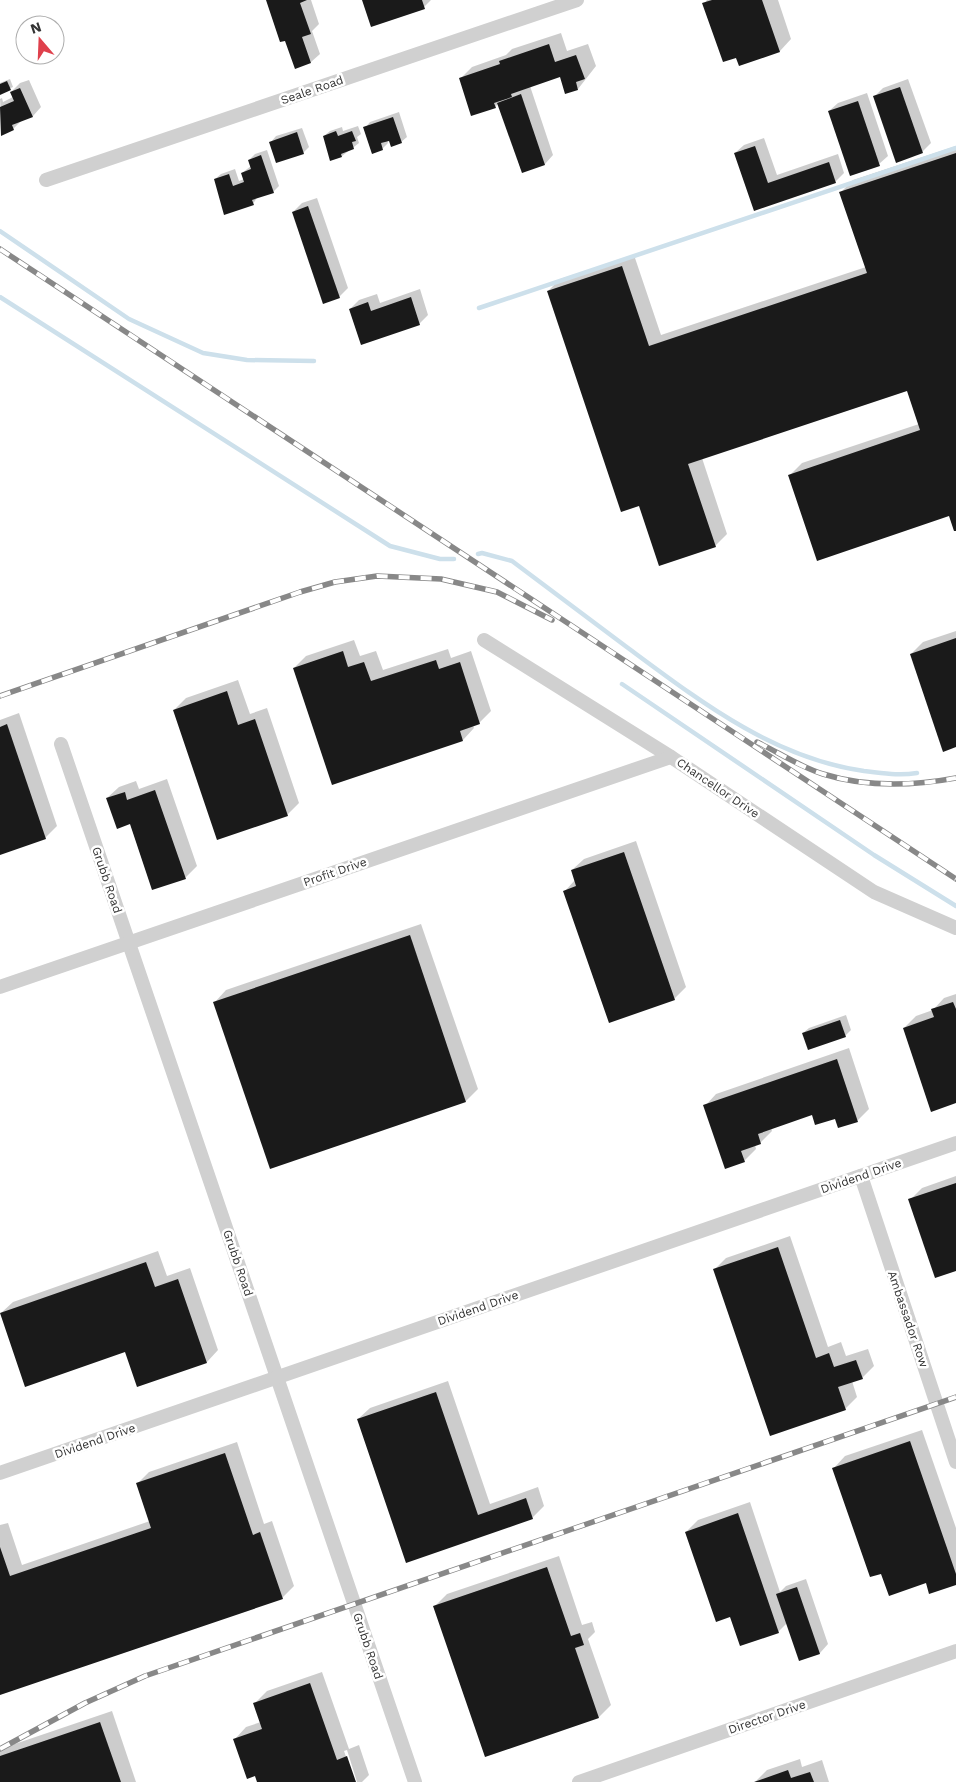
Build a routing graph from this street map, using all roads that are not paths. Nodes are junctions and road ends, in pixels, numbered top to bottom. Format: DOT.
graph roads {
  1 [pos="577,0"];
  2 [pos="46,180"];
  3 [pos="484,640"];
  4 [pos="60,744"];
  5 [pos="671,757"];
  6 [pos="956,928"];
  7 [pos="128,943"];
  8 [pos="0,987"];
  9 [pos="956,1144"];
  10 [pos="861,1176"];
  11 [pos="277,1378"];
  12 [pos="956,1462"];
  13 [pos="0,1474"];
  14 [pos="956,1651"];
  15 [pos="415,1782"];
  16 [pos="579,1782"];
  1 -- 2 [label="street, Seale Road"];
  3 -- 5 [label="street, Chancellor Drive"];
  4 -- 7 [label="street, Grubb Road"];
  5 -- 6 [label="street, Chancellor Drive"];
  5 -- 7 [label="street, Profit Drive"];
  7 -- 8 [label="street, Profit Drive"];
  7 -- 11 [label="street, Grubb Road"];
  9 -- 10 [label="street, Dividend Drive"];
  10 -- 11 [label="street, Dividend Drive"];
  10 -- 12 [label="street, Ambassador Row"];
  11 -- 13 [label="street, Dividend Drive"];
  11 -- 15 [label="street, Grubb Road"];
  14 -- 16 [label="street, Director Drive"];
}
